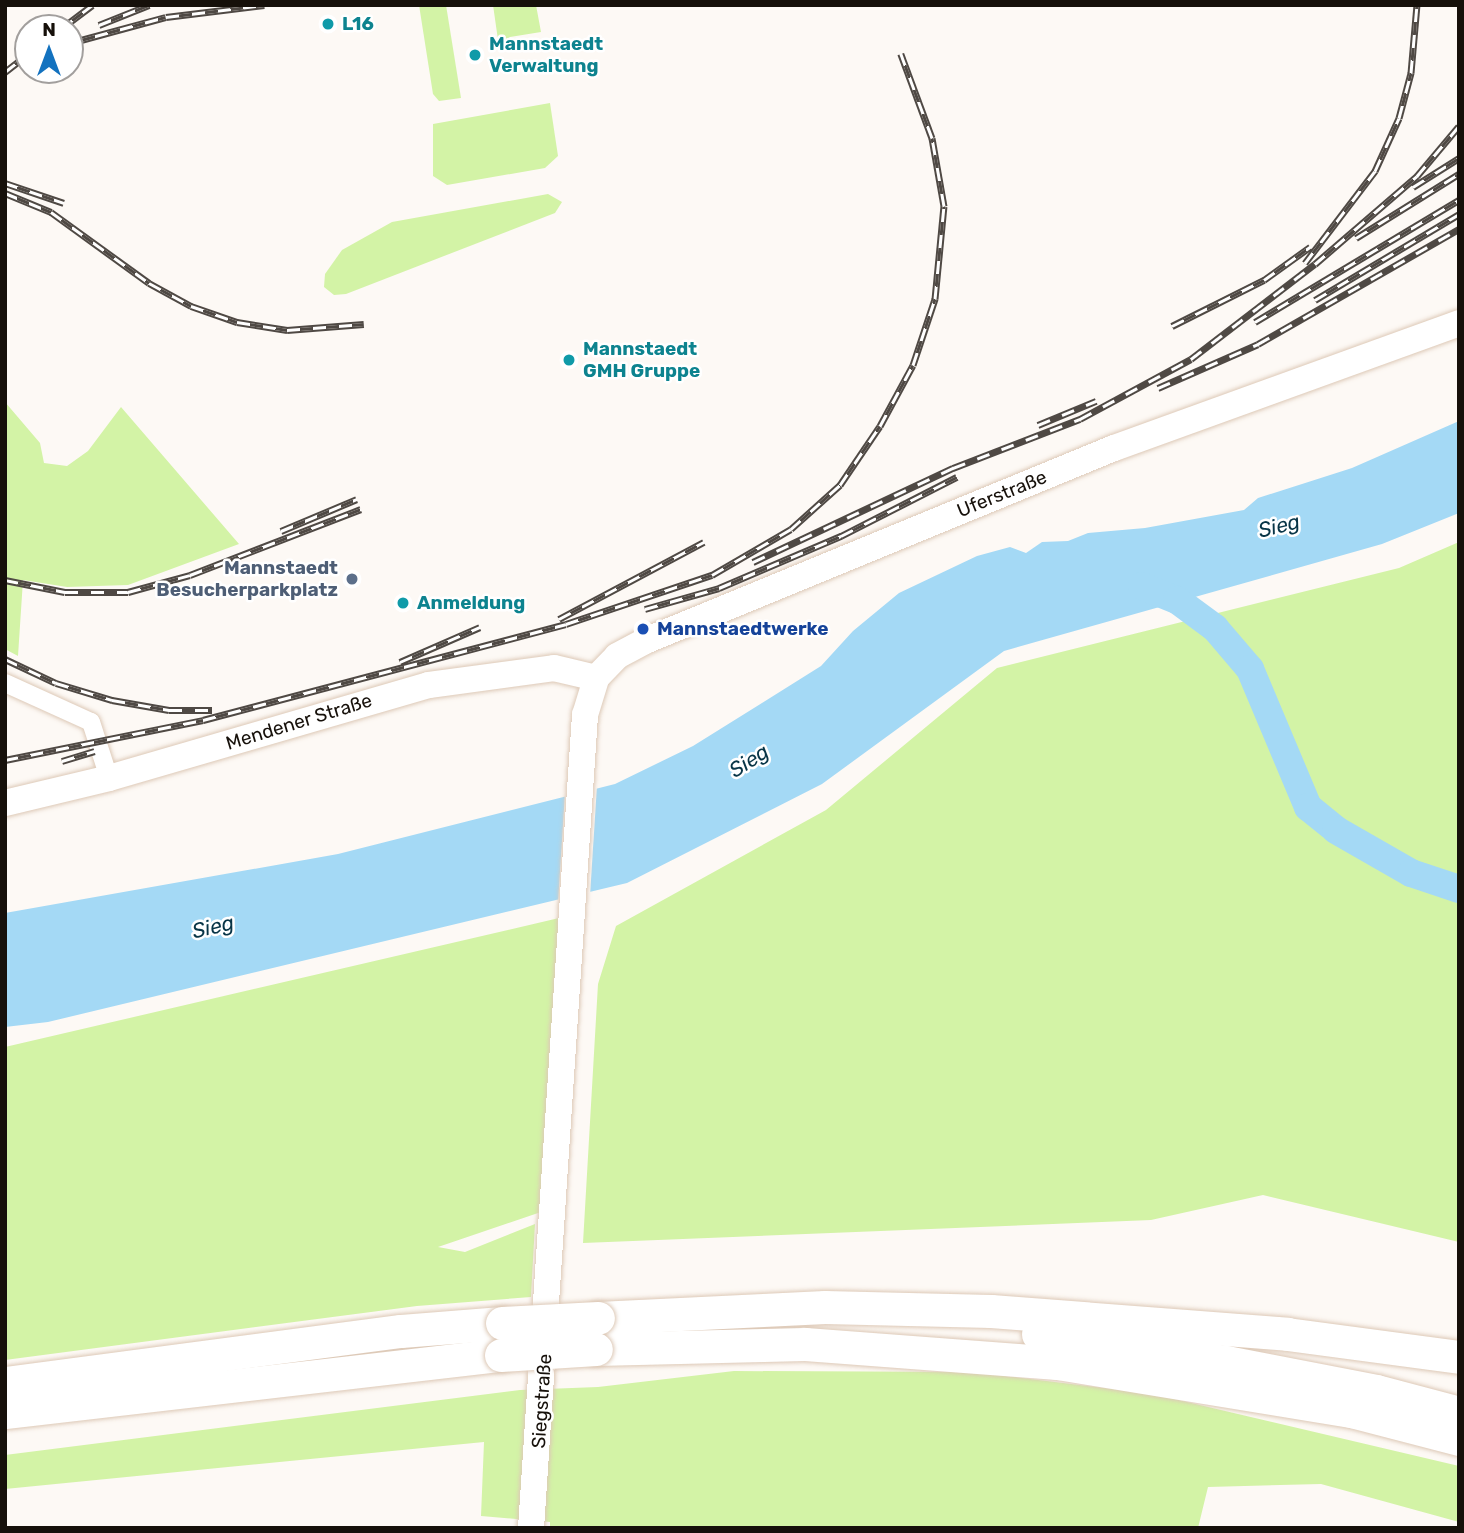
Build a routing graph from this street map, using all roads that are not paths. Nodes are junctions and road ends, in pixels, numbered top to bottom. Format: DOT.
graph roads {
  1 [pos="1459,323"];
  2 [pos="596,678"];
  3 [pos="5,683"];
  4 [pos="585,716"];
  5 [pos="109,778"];
  6 [pos="5,803"];
  7 [pos="708,1313"];
  8 [pos="597,1333"];
  9 [pos="502,1339"];
  10 [pos="1459,1357"];
  11 [pos="5,1383"];
  12 [pos="5,1412"];
  13 [pos="1459,1413"];
  14 [pos="1459,1439"];
  15 [pos="531,1528"];
  1 -- 2 [label="street, Uferstraße"];
  2 -- 4 [label="street, Uferstraße"];
  2 -- 5 [label="street, Mendener Straße"];
  3 -- 5 [label="street"];
  4 -- 15 [label="street, Siegstraße"];
  5 -- 6 [label="street, Mendener Straße"];
  7 -- 8 [label="highway"];
  7 -- 10 [label="highway"];
  7 -- 13 [label="highway"];
  8 -- 9 [label="highway, bridge"];
  8 -- 14 [label="highway"];
  9 -- 11 [label="highway"];
  9 -- 12 [label="highway"];
}
